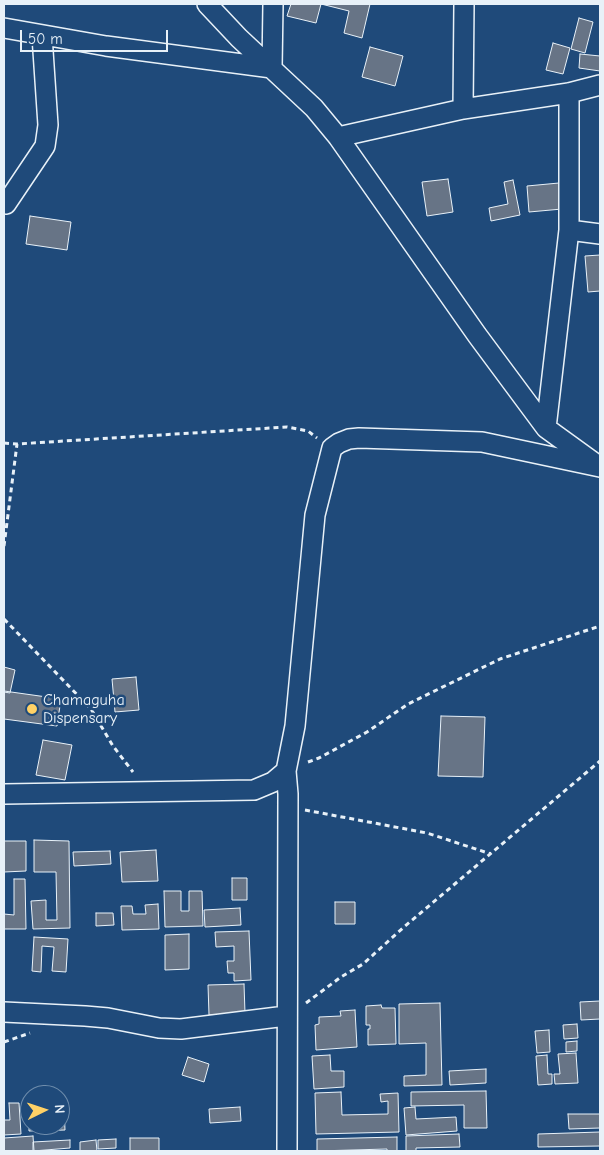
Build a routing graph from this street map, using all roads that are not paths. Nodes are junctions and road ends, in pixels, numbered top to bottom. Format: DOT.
graph roads {
  1 [pos="207,4"];
  2 [pos="273,4"];
  3 [pos="464,4"];
  4 [pos="4,28"];
  5 [pos="42,36"];
  6 [pos="272,68"];
  7 [pos="600,85"];
  8 [pos="569,93"];
  9 [pos="464,109"];
  10 [pos="338,137"];
  11 [pos="6,204"];
  12 [pos="569,230"];
  13 [pos="600,234"];
  14 [pos="546,428"];
  15 [pos="286,771"];
  16 [pos="4,794"];
  17 [pos="4,1012"];
  18 [pos="286,1016"];
  19 [pos="287,1151"];
  1 -- 6 [label="street"];
  2 -- 6 [label="street"];
  3 -- 9 [label="street"];
  4 -- 5 [label="street"];
  5 -- 6 [label="street"];
  5 -- 11 [label="street"];
  6 -- 10 [label="street"];
  7 -- 8 [label="street"];
  8 -- 9 [label="street"];
  8 -- 12 [label="street"];
  9 -- 10 [label="street"];
  10 -- 14 [label="street"];
  12 -- 13 [label="street"];
  12 -- 14 [label="street"];
  14 -- 15 [label="street"];
  15 -- 16 [label="street"];
  15 -- 18 [label="street"];
  17 -- 18 [label="street"];
  18 -- 19 [label="street"];
}
